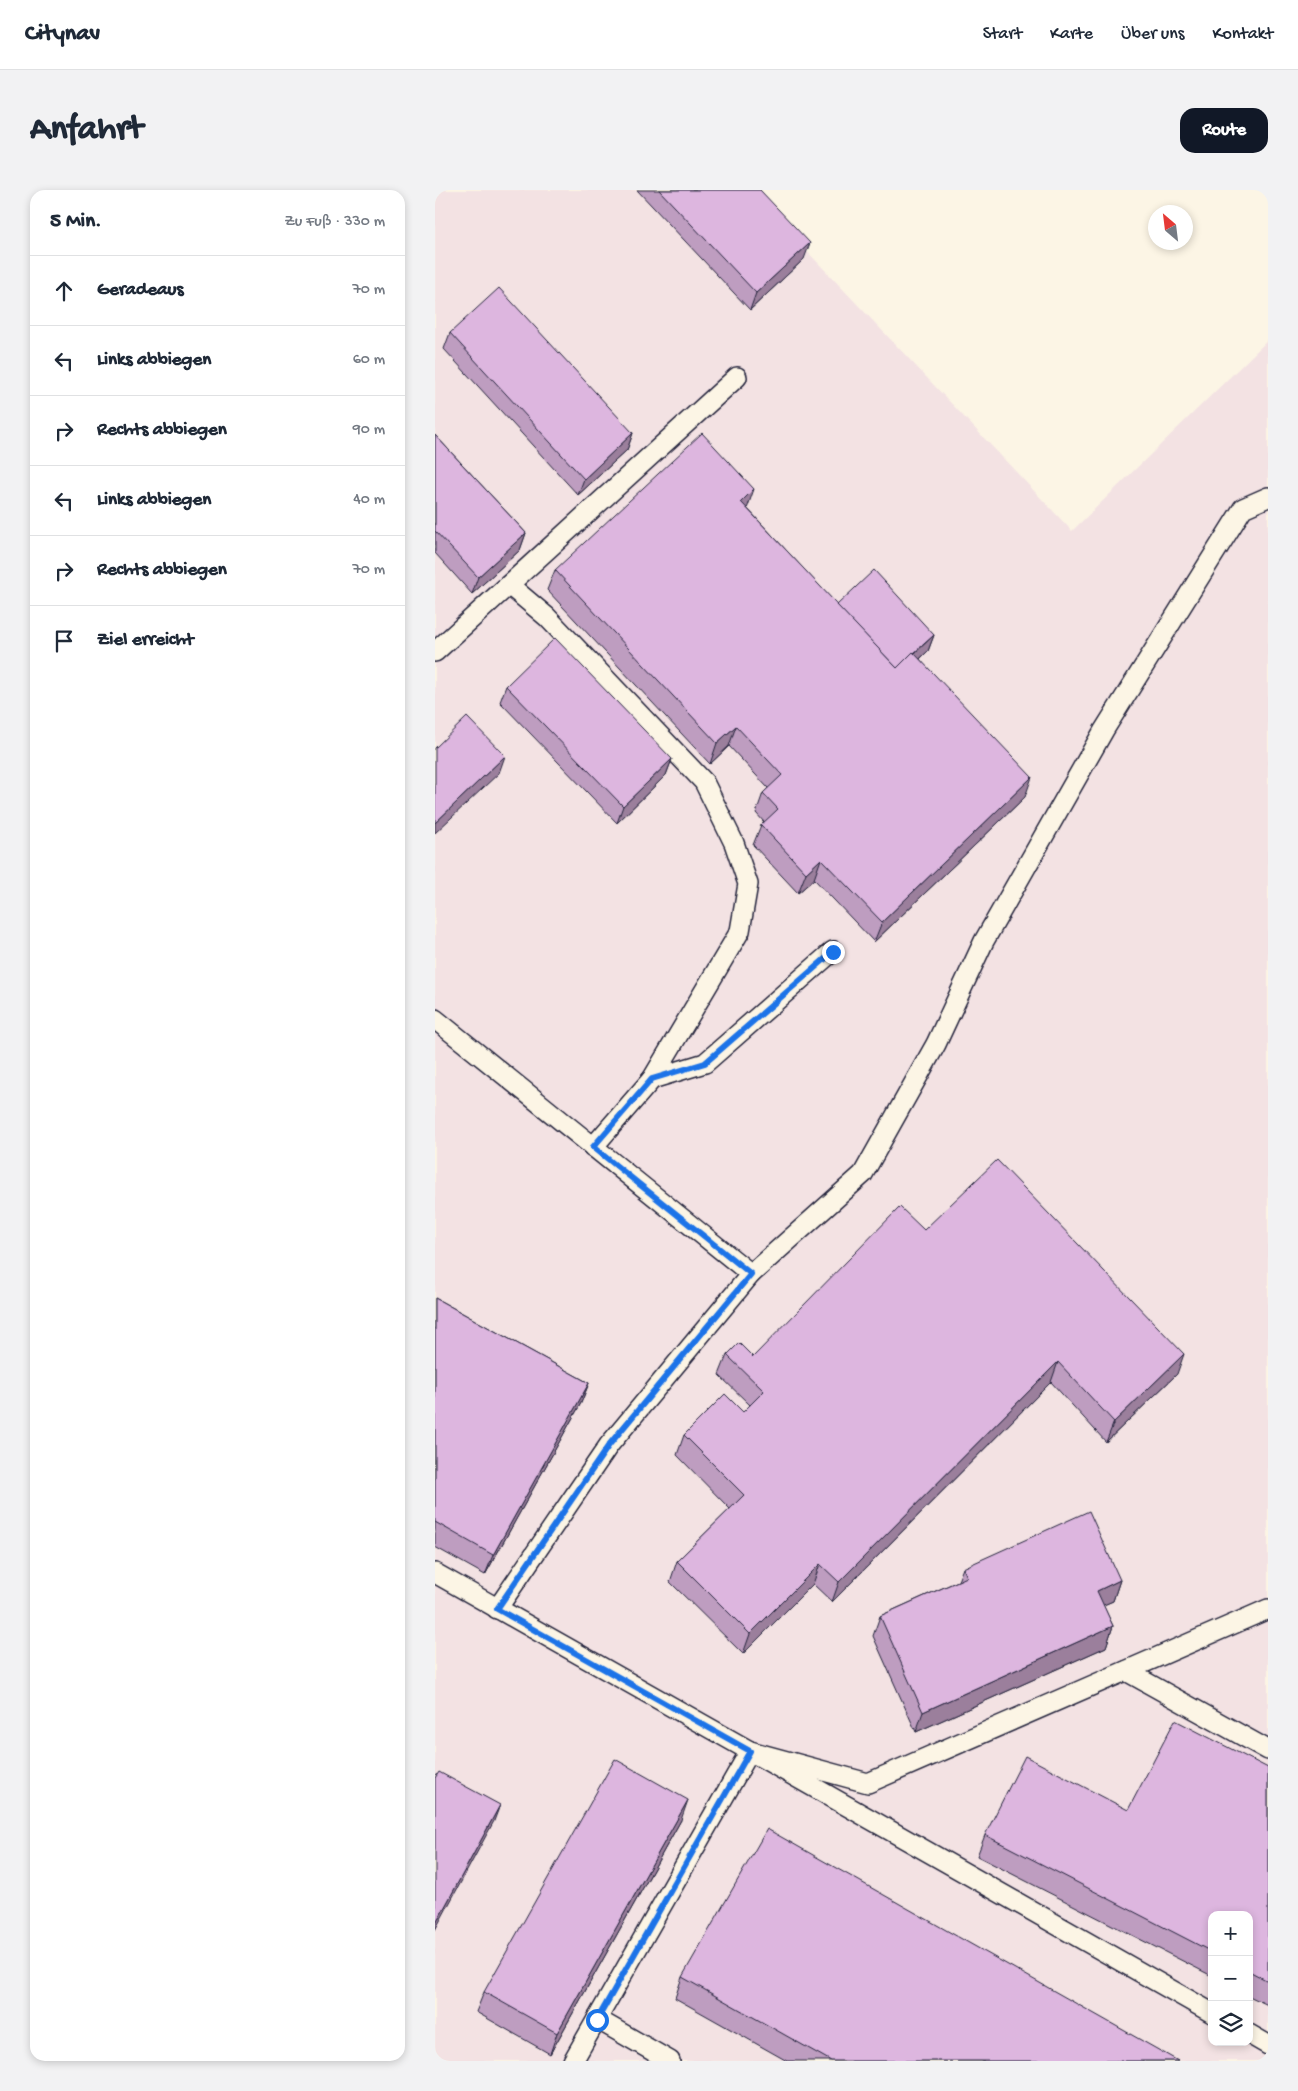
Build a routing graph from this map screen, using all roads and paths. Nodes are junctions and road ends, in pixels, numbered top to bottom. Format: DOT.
graph roads {
  1 [pos="737,377"];
  2 [pos="1268,497"];
  3 [pos="509,585"];
  4 [pos="435,652"];
  5 [pos="833,952"];
  6 [pos="435,1019"];
  7 [pos="652,1079"];
  8 [pos="593,1147"];
  9 [pos="751,1274"];
  10 [pos="435,1573"];
  11 [pos="497,1609"];
  12 [pos="1268,1609"];
  13 [pos="1126,1670"];
  14 [pos="1268,1750"];
  15 [pos="750,1751"];
  16 [pos="1208,2011"];
  17 [pos="597,2020"];
  18 [pos="1253,2036"];
  19 [pos="1268,2045"];
  20 [pos="573,2061"];
  21 [pos="670,2061"];
  1 -- 3 [label="lane"];
  2 -- 9 [label="lane"];
  3 -- 4 [label="lane"];
  3 -- 7 [label="lane"];
  5 -- 7 [label="lane"];
  6 -- 8 [label="lane"];
  7 -- 8 [label="lane"];
  8 -- 9 [label="lane"];
  9 -- 11 [label="lane"];
  10 -- 11 [label="lane"];
  11 -- 15 [label="lane"];
  12 -- 13 [label="lane"];
  13 -- 14 [label="lane"];
  13 -- 15 [label="lane"];
  15 -- 16 [label="lane"];
  15 -- 17 [label="lane"];
  17 -- 20 [label="lane"];
  17 -- 21 [label="lane"];
  18 -- 19 [label="lane"];
}
